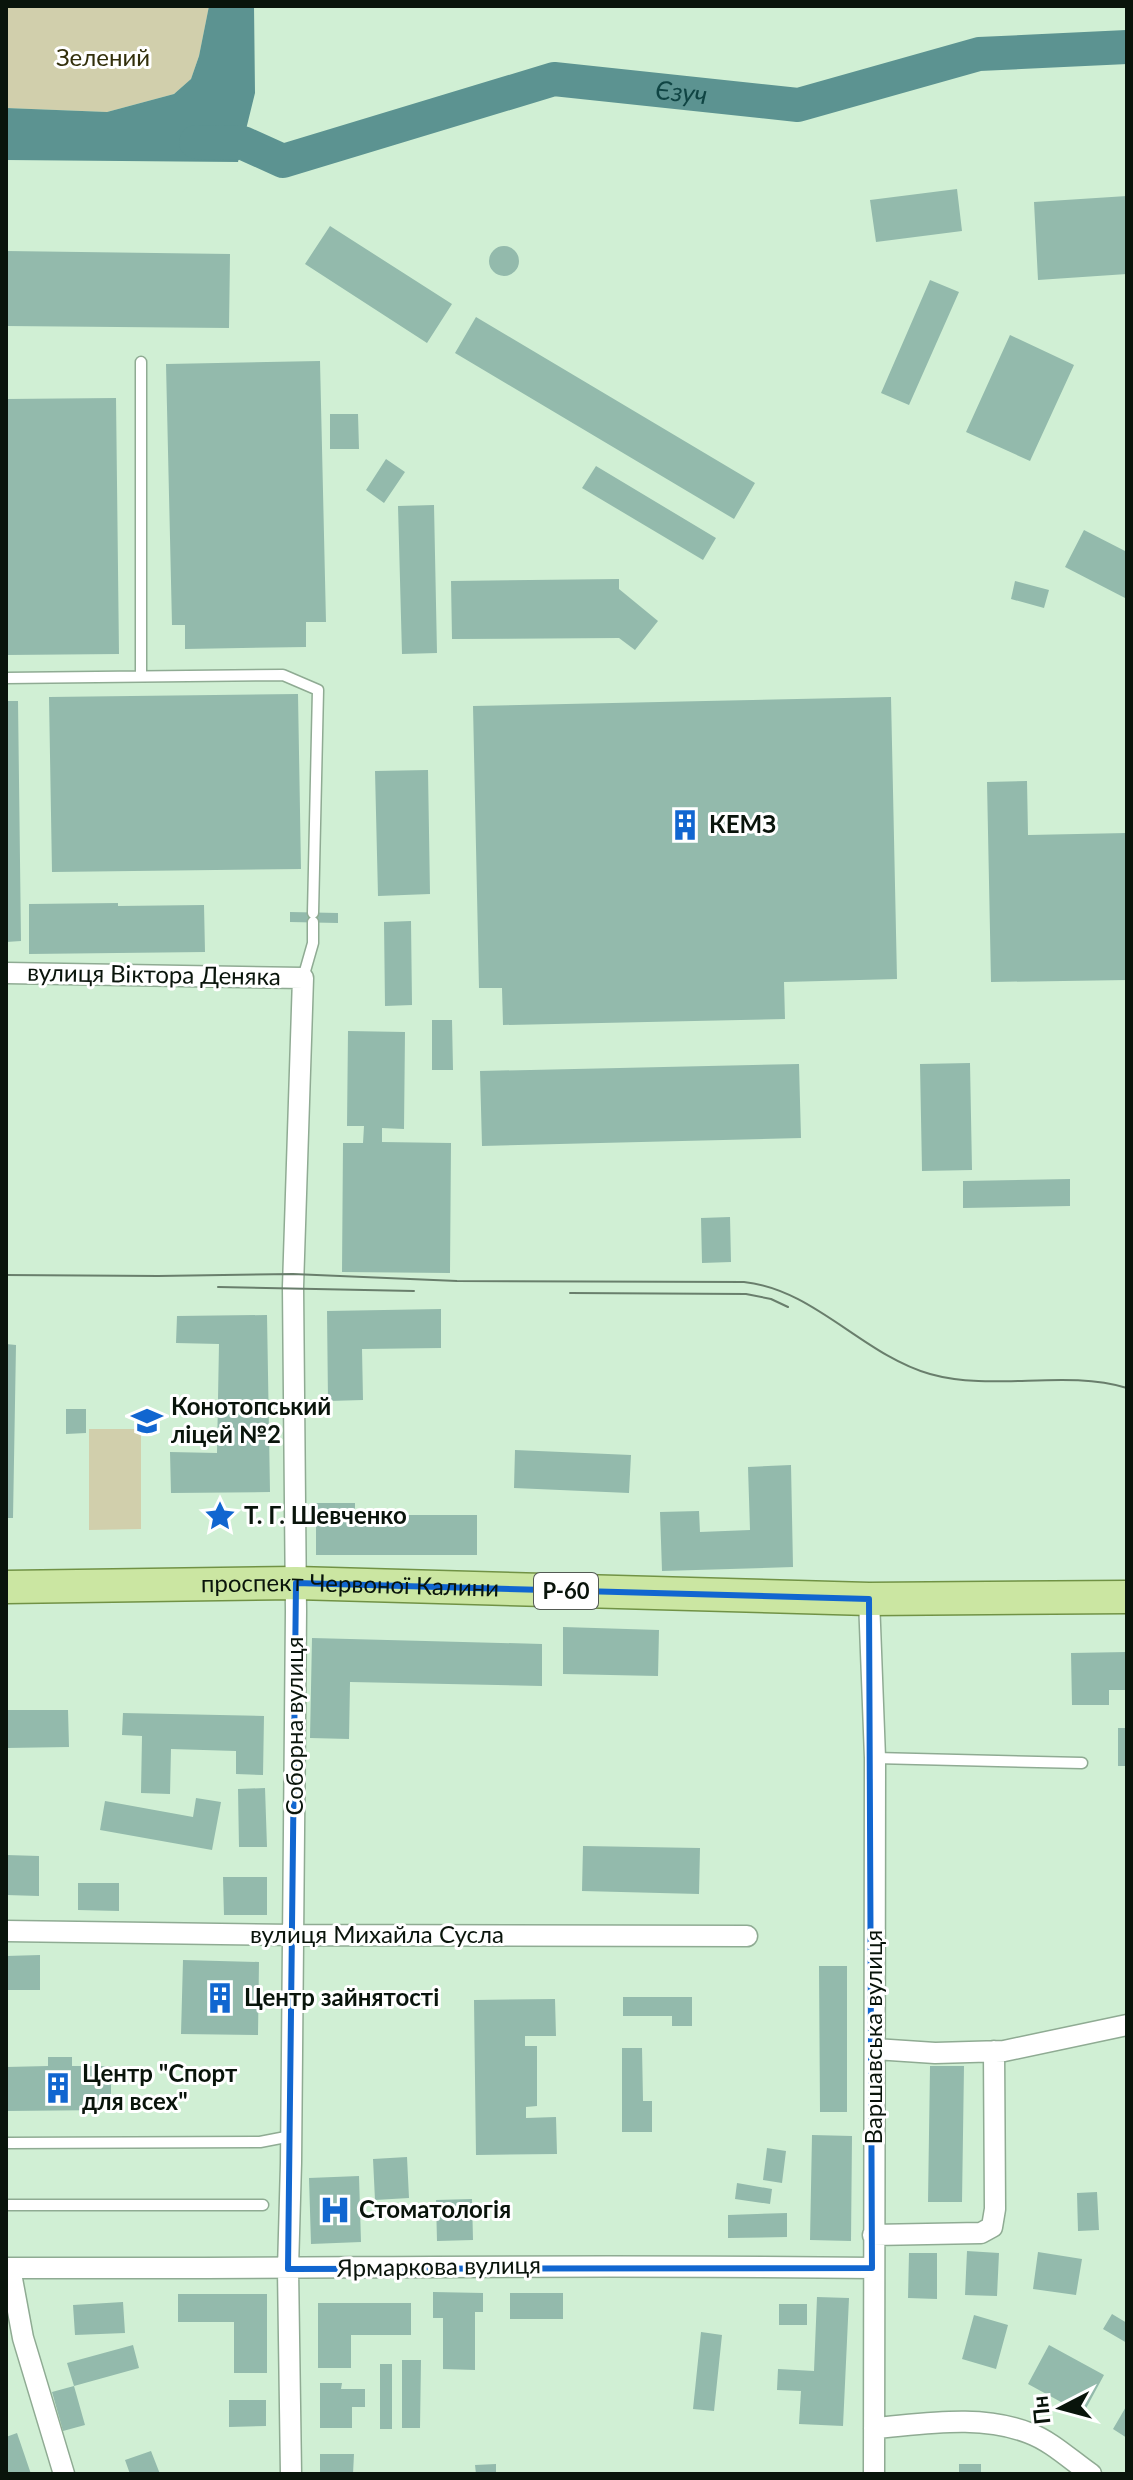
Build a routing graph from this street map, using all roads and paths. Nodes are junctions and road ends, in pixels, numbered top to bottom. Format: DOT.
graph roads {
  1 [pos="141,362"];
  2 [pos="141,676"];
  3 [pos="6,678"];
  4 [pos="6,973"];
  5 [pos="303,978"];
  6 [pos="296,1583"];
  7 [pos="6,1587"];
  8 [pos="1127,1597"];
  9 [pos="869,1599"];
  10 [pos="875,1758"];
  11 [pos="1082,1763"];
  12 [pos="6,1931"];
  13 [pos="294,1935"];
  14 [pos="747,1936"];
  15 [pos="1127,2025"];
  16 [pos="875,2049"];
  17 [pos="994,2051"];
  18 [pos="291,2136"];
  19 [pos="6,2143"];
  20 [pos="6,2205"];
  21 [pos="263,2205"];
  22 [pos="873,2235"];
  23 [pos="8,2268"];
  24 [pos="872,2268"];
  25 [pos="288,2269"];
  26 [pos="874,2428"];
  27 [pos="64,2474"];
  28 [pos="291,2474"];
  29 [pos="874,2474"];
  30 [pos="1091,2474"];
  1 -- 2 [label="lane"];
  2 -- 3 [label="lane"];
  2 -- 5 [label="lane"];
  4 -- 5 [label="street, вулиця Віктора Деняка"];
  5 -- 6 [label="street, Соборна вулиця"];
  6 -- 7 [label="main road, проспект Червоної Калини / Р-60"];
  6 -- 9 [label="main road, проспект Червоної Калини / Р-60"];
  6 -- 13 [label="street, Соборна вулиця"];
  8 -- 9 [label="main road, проспект Червоної Калини / Р-60"];
  9 -- 10 [label="street, Варшавська вулиця"];
  10 -- 11 [label="lane"];
  10 -- 16 [label="street, Варшавська вулиця"];
  12 -- 13 [label="street, вулиця Михайла Сусла"];
  13 -- 14 [label="street, вулиця Михайла Сусла"];
  13 -- 18 [label="street, Соборна вулиця"];
  15 -- 17 [label="street"];
  16 -- 17 [label="street"];
  16 -- 22 [label="street, Варшавська вулиця"];
  17 -- 22 [label="street"];
  18 -- 19 [label="lane"];
  18 -- 25 [label="street, Соборна вулиця"];
  20 -- 21 [label="lane"];
  22 -- 24 [label="street, Варшавська вулиця"];
  23 -- 25 [label="street, Ярмаркова вулиця"];
  23 -- 27 [label="street"];
  24 -- 25 [label="street, Ярмаркова вулиця"];
  24 -- 26 [label="street, Варшавська вулиця"];
  25 -- 28 [label="street, Соборна вулиця"];
  26 -- 29 [label="street, Варшавська вулиця"];
  26 -- 30 [label="street"];
}
